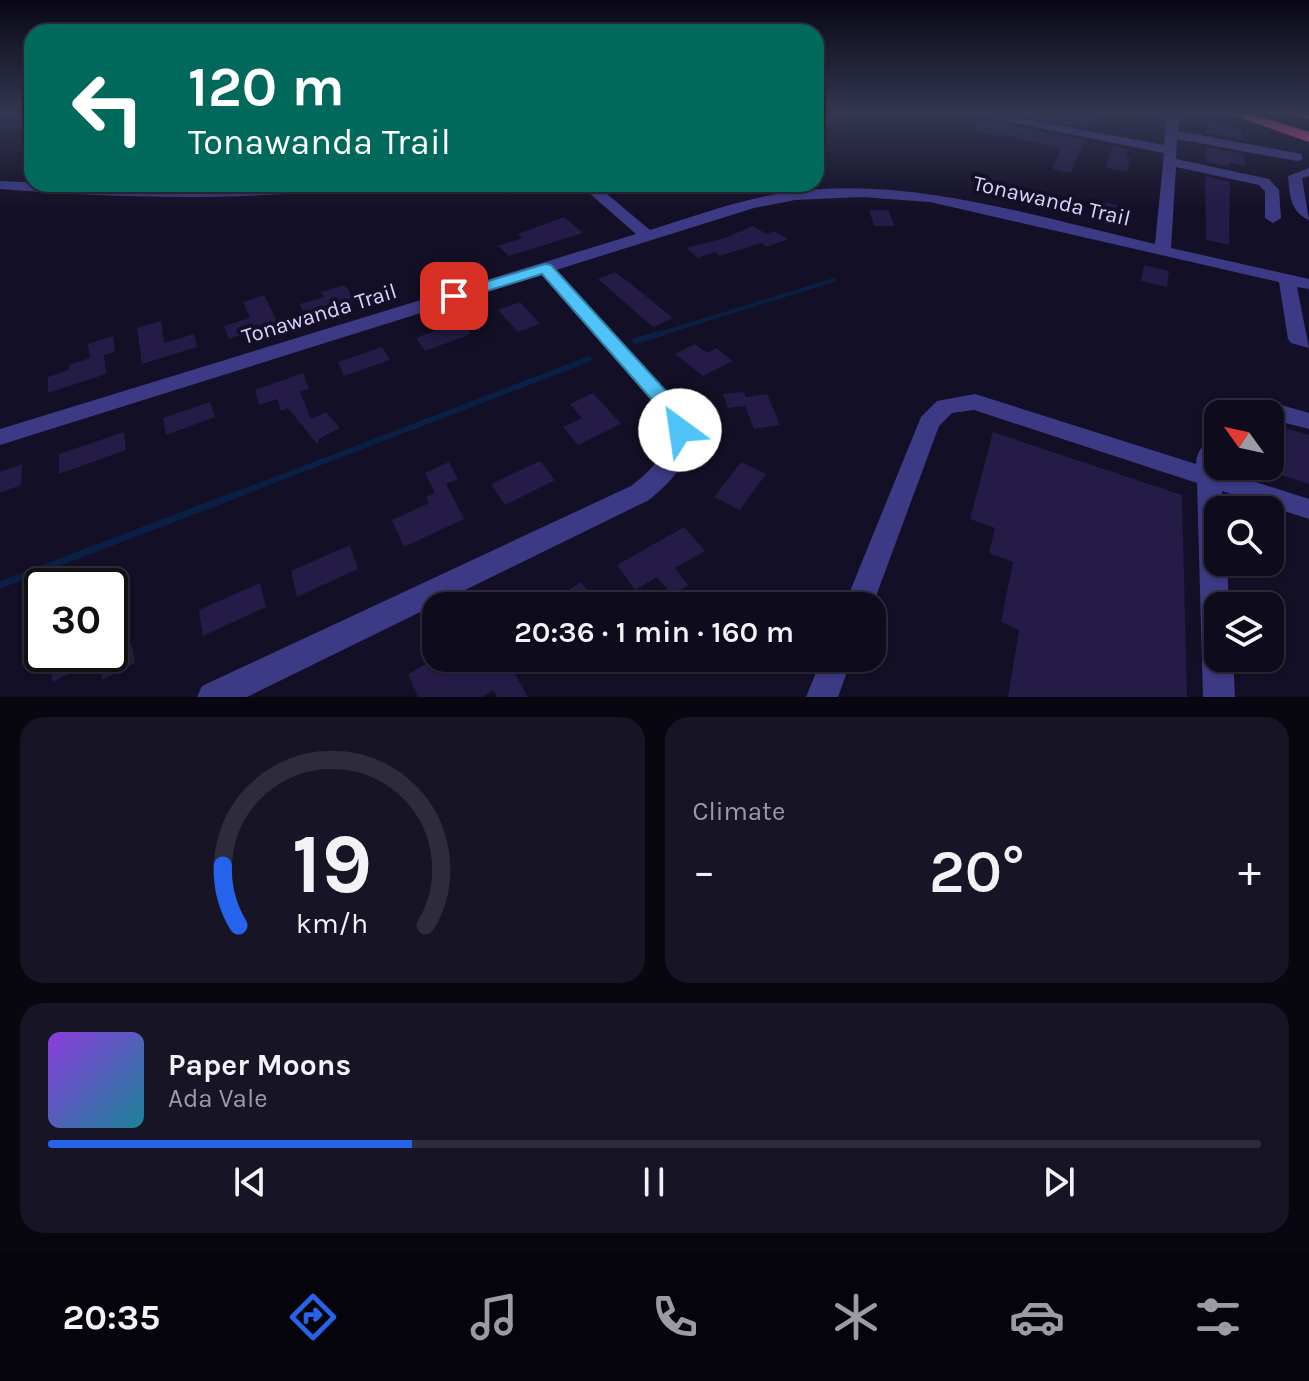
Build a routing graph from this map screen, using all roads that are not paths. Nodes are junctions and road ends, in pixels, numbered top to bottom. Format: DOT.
graph roads {
  1 [pos="1152,146"];
  2 [pos="1171,146"];
  3 [pos="1171,149"];
  4 [pos="1297,157"];
  5 [pos="1309,172"];
  6 [pos="0,185"];
  7 [pos="24,187"];
  8 [pos="91,192"];
  9 [pos="221,192"];
  10 [pos="596,192"];
  11 [pos="1309,215"];
  12 [pos="1273,218"];
  13 [pos="648,236"];
  14 [pos="1163,250"];
  15 [pos="545,268"];
  16 [pos="1287,278"];
  17 [pos="1309,284"];
  18 [pos="1309,342"];
  19 [pos="1284,414"];
  20 [pos="1309,421"];
  21 [pos="0,437"];
  22 [pos="1204,475"];
  23 [pos="1209,480"];
  24 [pos="1218,480"];
  25 [pos="1309,509"];
  26 [pos="863,592"];
  27 [pos="832,672"];
  28 [pos="213,697"];
  29 [pos="822,697"];
  30 [pos="1219,697"];
  1 -- 3 [label="street"];
  2 -- 3 [label="street"];
  3 -- 4 [label="street"];
  3 -- 12 [label="street"];
  3 -- 14 [label="street"];
  5 -- 11 [label="street"];
  6 -- 7 [label="street"];
  8 -- 9 [label="street"];
  10 -- 13 [label="street"];
  13 -- 14 [label="street, Tonawanda Trail"];
  13 -- 15 [label="street, Tonawanda Trail"];
  14 -- 16 [label="street, Tonawanda Trail"];
  15 -- 21 [label="street, Tonawanda Trail"];
  15 -- 28 [label="street"];
  16 -- 17 [label="street, Tonawanda Trail"];
  16 -- 18 [label="street"];
  19 -- 20 [label="street"];
  22 -- 26 [label="street"];
  23 -- 30 [label="street"];
  24 -- 25 [label="street"];
  27 -- 29 [label="street"];
}
